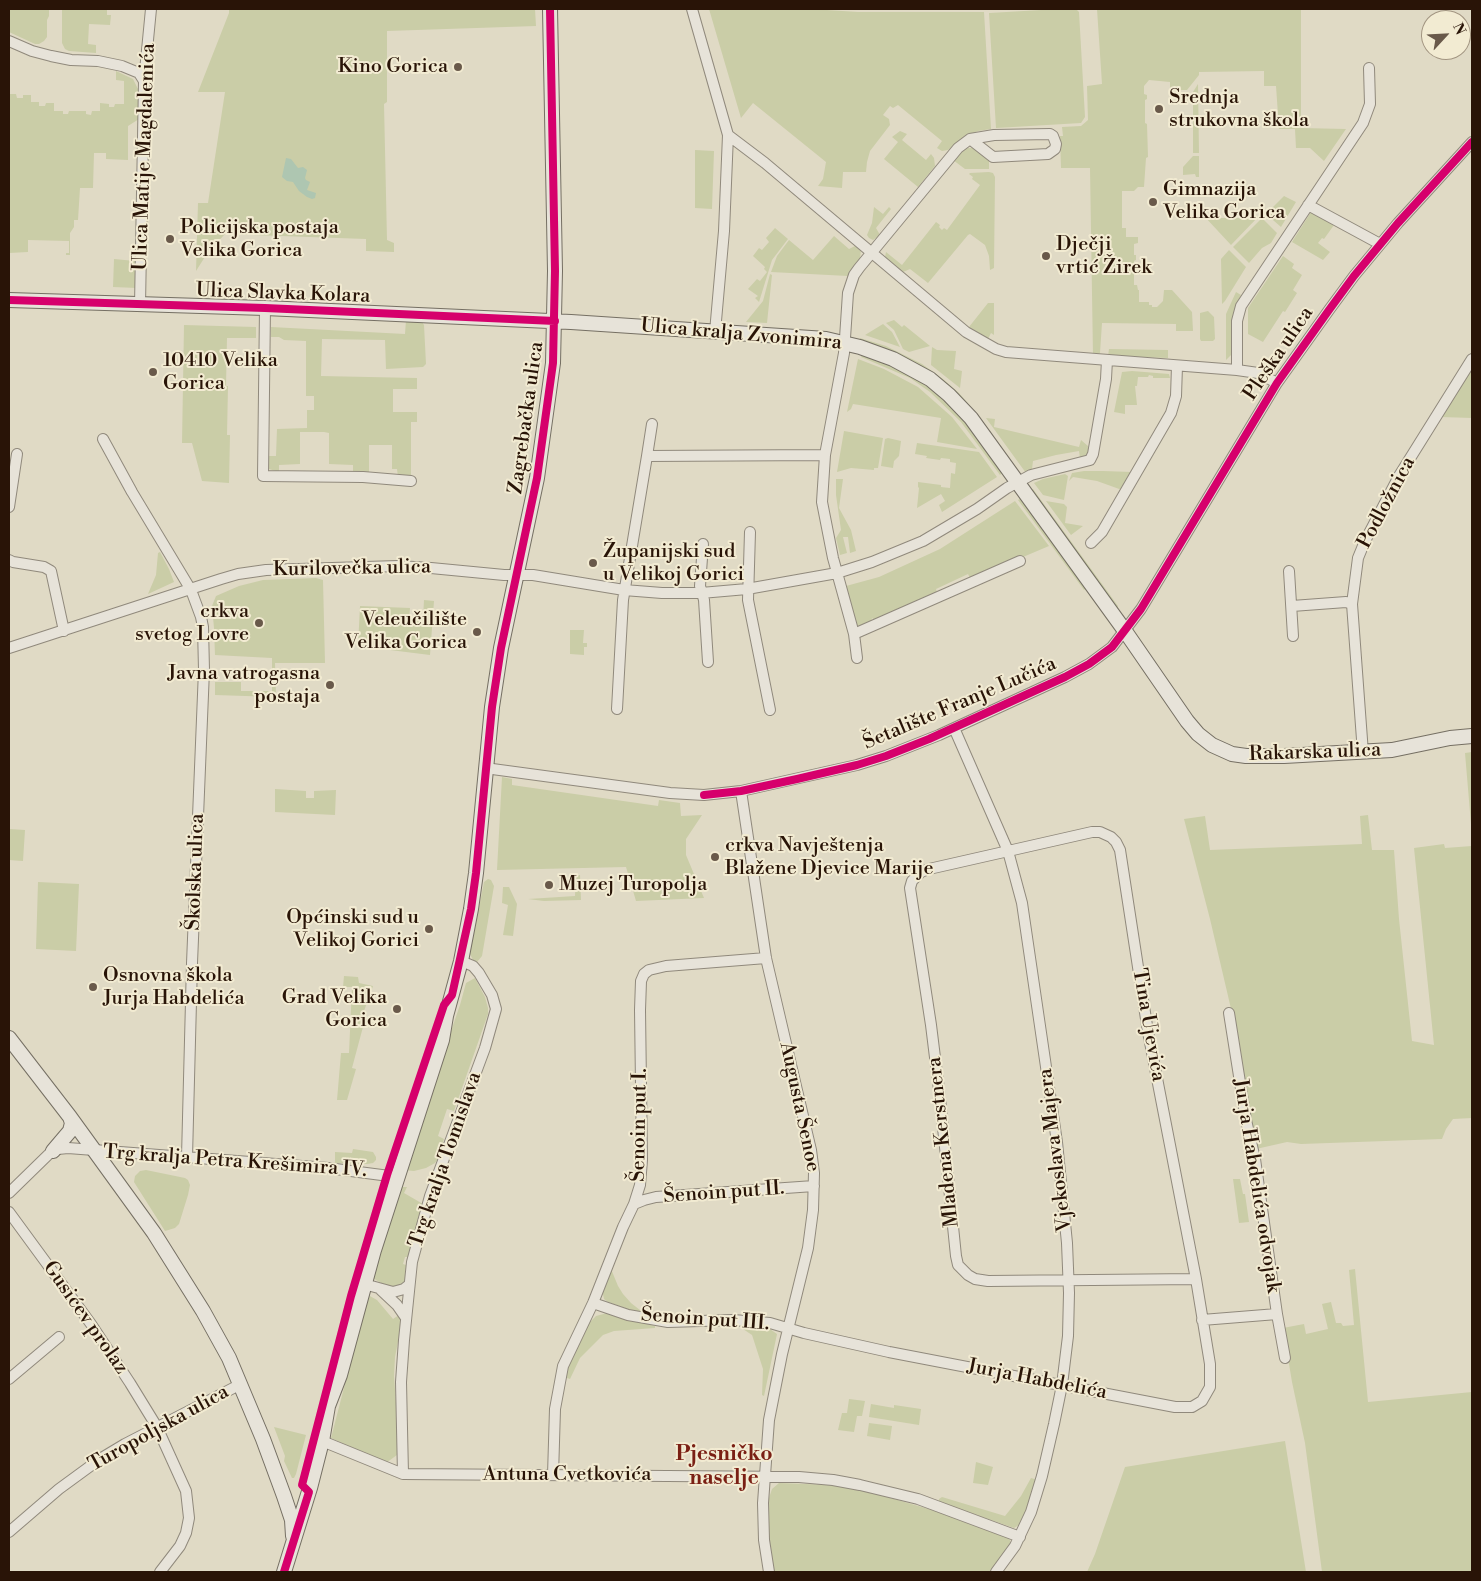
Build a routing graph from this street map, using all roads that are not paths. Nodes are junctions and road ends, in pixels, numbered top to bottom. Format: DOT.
graph roads {
  1 [pos="150,9"];
  2 [pos="550,9"];
  3 [pos="692,9"];
  4 [pos="9,42"];
  5 [pos="1369,68"];
  6 [pos="144,81"];
  7 [pos="728,135"];
  8 [pos="970,139"];
  9 [pos="1472,142"];
  10 [pos="1308,205"];
  11 [pos="1380,244"];
  12 [pos="871,253"];
  13 [pos="9,300"];
  14 [pos="140,305"];
  15 [pos="265,308"];
  16 [pos="555,321"];
  17 [pos="715,332"];
  18 [pos="844,342"];
  19 [pos="1472,359"];
  20 [pos="1106,360"];
  21 [pos="1177,366"];
  22 [pos="1236,370"];
  23 [pos="1278,383"];
  24 [pos="652,424"];
  25 [pos="103,439"];
  26 [pos="17,454"];
  27 [pos="824,455"];
  28 [pos="647,456"];
  29 [pos="411,481"];
  30 [pos="1018,482"];
  31 [pos="9,507"];
  32 [pos="750,532"];
  33 [pos="1091,542"];
  34 [pos="703,544"];
  35 [pos="9,560"];
  36 [pos="1020,561"];
  37 [pos="1290,571"];
  38 [pos="837,573"];
  39 [pos="516,576"];
  40 [pos="747,589"];
  41 [pos="191,590"];
  42 [pos="624,590"];
  43 [pos="701,593"];
  44 [pos="1352,604"];
  45 [pos="1292,606"];
  46 [pos="64,630"];
  47 [pos="1125,631"];
  48 [pos="854,634"];
  49 [pos="1293,636"];
  50 [pos="9,648"];
  51 [pos="857,658"];
  52 [pos="708,662"];
  53 [pos="617,709"];
  54 [pos="770,710"];
  55 [pos="954,728"];
  56 [pos="1472,736"];
  57 [pos="1362,753"];
  58 [pos="485,768"];
  59 [pos="741,791"];
  60 [pos="1008,851"];
  61 [pos="766,958"];
  62 [pos="461,960"];
  63 [pos="1229,1013"];
  64 [pos="9,1038"];
  65 [pos="70,1117"];
  66 [pos="94,1150"];
  67 [pos="53,1151"];
  68 [pos="187,1157"];
  69 [pos="397,1177"];
  70 [pos="814,1186"];
  71 [pos="9,1192"];
  72 [pos="634,1204"];
  73 [pos="9,1212"];
  74 [pos="1196,1279"];
  75 [pos="1068,1280"];
  76 [pos="364,1284"];
  77 [pos="409,1285"];
  78 [pos="380,1289"];
  79 [pos="593,1303"];
  80 [pos="1277,1314"];
  81 [pos="406,1318"];
  82 [pos="1202,1320"];
  83 [pos="789,1327"];
  84 [pos="59,1337"];
  85 [pos="1285,1358"];
  86 [pos="9,1379"];
  87 [pos="241,1384"];
  88 [pos="1062,1385"];
  89 [pos="157,1427"];
  90 [pos="322,1441"];
  91 [pos="403,1474"];
  92 [pos="553,1474"];
  93 [pos="765,1477"];
  94 [pos="282,1491"];
  95 [pos="309,1492"];
  96 [pos="9,1532"];
  97 [pos="1020,1537"];
  98 [pos="293,1541"];
  99 [pos="160,1572"];
  100 [pos="284,1572"];
  101 [pos="769,1572"];
  102 [pos="996,1572"];
  1 -- 6 [label="street, Ulica Matije Magdalenića"];
  2 -- 16 [label="main road, Zagrebačka ulica"];
  3 -- 7 [label="street"];
  4 -- 6 [label="street"];
  5 -- 10 [label="street"];
  6 -- 14 [label="street, Ulica Matije Magdalenića"];
  7 -- 12 [label="street"];
  7 -- 17 [label="street"];
  8 -- 8 [label="street"];
  8 -- 12 [label="street"];
  9 -- 11 [label="street, Pleška ulica"];
  10 -- 11 [label="street"];
  10 -- 22 [label="street"];
  11 -- 23 [label="street, Pleška ulica"];
  12 -- 18 [label="street"];
  12 -- 20 [label="street"];
  13 -- 14 [label="main road, Ulica Slavka Kolara"];
  14 -- 15 [label="main road, Ulica Slavka Kolara"];
  15 -- 16 [label="main road, Ulica Slavka Kolara"];
  15 -- 29 [label="street, Ulica Slavka Kolara"];
  16 -- 17 [label="main road, Ulica kralja Zvonimira"];
  16 -- 39 [label="main road, Zagrebačka ulica"];
  17 -- 18 [label="main road, Ulica kralja Zvonimira"];
  18 -- 27 [label="street"];
  18 -- 30 [label="main road, Ulica kralja Zvonimira"];
  19 -- 44 [label="street, Podložnica"];
  20 -- 21 [label="street"];
  20 -- 30 [label="street, Kurilovečka ulica"];
  21 -- 22 [label="street"];
  21 -- 33 [label="street"];
  22 -- 23 [label="street"];
  23 -- 47 [label="street, Pleška ulica"];
  24 -- 28 [label="street"];
  25 -- 41 [label="street"];
  26 -- 31 [label="street"];
  27 -- 28 [label="street"];
  27 -- 38 [label="street"];
  28 -- 42 [label="street"];
  30 -- 38 [label="street, Kurilovečka ulica"];
  30 -- 47 [label="main road, Ulica kralja Zvonimira"];
  32 -- 40 [label="street"];
  34 -- 43 [label="street"];
  35 -- 46 [label="street"];
  36 -- 48 [label="street"];
  37 -- 45 [label="street"];
  38 -- 40 [label="street, Kurilovečka ulica"];
  38 -- 48 [label="street"];
  39 -- 41 [label="street, Kurilovečka ulica"];
  39 -- 42 [label="street, Kurilovečka ulica"];
  39 -- 58 [label="main road, Zagrebačka ulica"];
  40 -- 43 [label="street, Kurilovečka ulica"];
  40 -- 54 [label="street"];
  41 -- 46 [label="street, Kurilovečka ulica"];
  41 -- 68 [label="street, Školska ulica"];
  42 -- 43 [label="street, Kurilovečka ulica"];
  42 -- 53 [label="street"];
  43 -- 52 [label="street"];
  44 -- 45 [label="street"];
  44 -- 57 [label="street, Podložnica"];
  45 -- 49 [label="street"];
  46 -- 50 [label="street, Kurilovečka ulica"];
  47 -- 55 [label="street, Šetalište Franje Lučića"];
  47 -- 57 [label="main road, Rakarska ulica"];
  48 -- 51 [label="street"];
  55 -- 59 [label="street, Šetalište Franje Lučića"];
  55 -- 60 [label="street, Vjekoslava Majera"];
  56 -- 57 [label="main road, Rakarska ulica"];
  58 -- 59 [label="street, Šetalište Franje Lučića"];
  58 -- 62 [label="main road, Trg kralja Tomislava"];
  59 -- 61 [label="street, Augusta Šenoe"];
  60 -- 74 [label="street, Tina Ujevića"];
  60 -- 75 [label="street, Vjekoslava Majera"];
  60 -- 75 [label="street, Mladena Kerstnera"];
  61 -- 70 [label="street, Augusta Šenoe"];
  61 -- 72 [label="street, Šenoin put I."];
  62 -- 69 [label="main road, Trg kralja Tomislava"];
  62 -- 77 [label="street, Trg kralja Tomislava"];
  63 -- 80 [label="street, Jurja Habdelića odvojak"];
  64 -- 65 [label="main road"];
  65 -- 66 [label="main road"];
  65 -- 67 [label="main road"];
  66 -- 67 [label="street"];
  66 -- 68 [label="street, Trg kralja Petra Krešimira IV."];
  66 -- 87 [label="main road, Trg kralja Petra Krešimira IV."];
  67 -- 71 [label="street"];
  68 -- 69 [label="street, Trg kralja Petra Krešimira IV."];
  69 -- 76 [label="main road, Trg kralja Tomislava"];
  70 -- 72 [label="street, Šenoin put II."];
  70 -- 83 [label="street, Augusta Šenoe"];
  72 -- 79 [label="street, Šenoin put I."];
  73 -- 89 [label="street, Gusićev prolaz"];
  74 -- 75 [label="street, Mladena Kerstnera"];
  74 -- 82 [label="street, Tina Ujevića"];
  75 -- 88 [label="street, Vjekoslava Majera"];
  76 -- 78 [label="street"];
  76 -- 90 [label="main road, Trg kralja Tomislava"];
  77 -- 78 [label="street"];
  77 -- 81 [label="street, Trg kralja Tomislava"];
  78 -- 81 [label="street"];
  79 -- 83 [label="street, Šenoin put III."];
  79 -- 92 [label="street, Šenoin put I."];
  80 -- 82 [label="street"];
  80 -- 85 [label="street, Jurja Habdelića odvojak"];
  81 -- 91 [label="street, Trg kralja Tomislava"];
  82 -- 88 [label="street, Jurja Habdelića"];
  83 -- 88 [label="street, Jurja Habdelića"];
  83 -- 93 [label="street, Augusta Šenoe"];
  84 -- 86 [label="street"];
  87 -- 89 [label="street, Turopoljska ulica"];
  87 -- 94 [label="main road, Trg kralja Petra Krešimira IV."];
  88 -- 97 [label="street, Vjekoslava Majera"];
  89 -- 96 [label="street, Turopoljska ulica"];
  89 -- 99 [label="street, Gusićev prolaz"];
  90 -- 91 [label="street, Antuna Cvetkovića"];
  90 -- 95 [label="main road, Trg kralja Tomislava"];
  91 -- 92 [label="street, Antuna Cvetkovića"];
  92 -- 93 [label="street, Antuna Cvetkovića"];
  93 -- 97 [label="street, Antuna Cvetkovića"];
  93 -- 101 [label="street, Augusta Šenoe"];
  94 -- 95 [label="main road"];
  94 -- 98 [label="main road, Trg kralja Petra Krešimira IV."];
  95 -- 98 [label="main road, Trg kralja Tomislava"];
  97 -- 102 [label="street, Vjekoslava Majera"];
  98 -- 100 [label="main road, Trg kralja Tomislava"];
}
